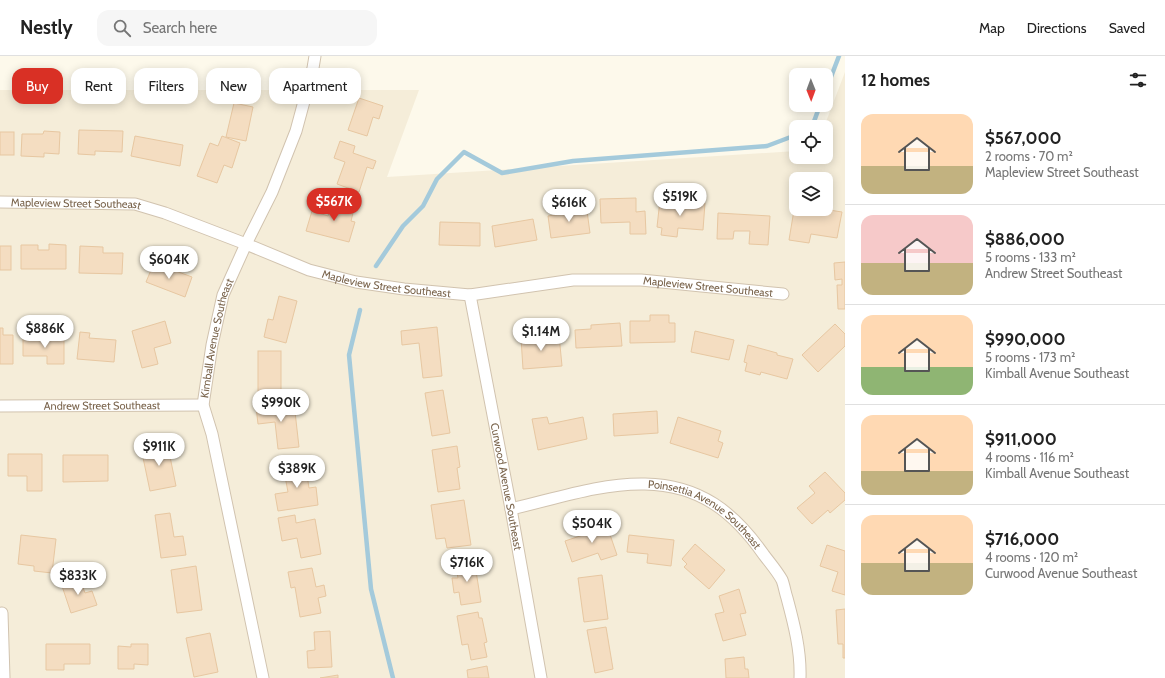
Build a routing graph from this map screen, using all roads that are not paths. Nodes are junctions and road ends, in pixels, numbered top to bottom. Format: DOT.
graph roads {
  1 [pos="315,56"];
  2 [pos="0,202"];
  3 [pos="246,244"];
  4 [pos="783,294"];
  5 [pos="470,295"];
  6 [pos="203,405"];
  7 [pos="0,406"];
  8 [pos="511,509"];
  9 [pos="2,613"];
  10 [pos="4,678"];
  11 [pos="263,678"];
  12 [pos="541,678"];
  13 [pos="800,678"];
  1 -- 3 [label="street, Kimball Avenue Southeast"];
  2 -- 3 [label="street, Mapleview Street Southeast"];
  3 -- 5 [label="street, Mapleview Street Southeast"];
  3 -- 6 [label="street, Kimball Avenue Southeast"];
  4 -- 5 [label="street, Mapleview Street Southeast"];
  5 -- 8 [label="street, Curwood Avenue Southeast"];
  6 -- 7 [label="street, Andrew Street Southeast"];
  6 -- 11 [label="street, Kimball Avenue Southeast"];
  8 -- 12 [label="street, Curwood Avenue Southeast"];
  8 -- 13 [label="street, Poinsettia Avenue Southeast"];
  9 -- 10 [label="street"];
}
